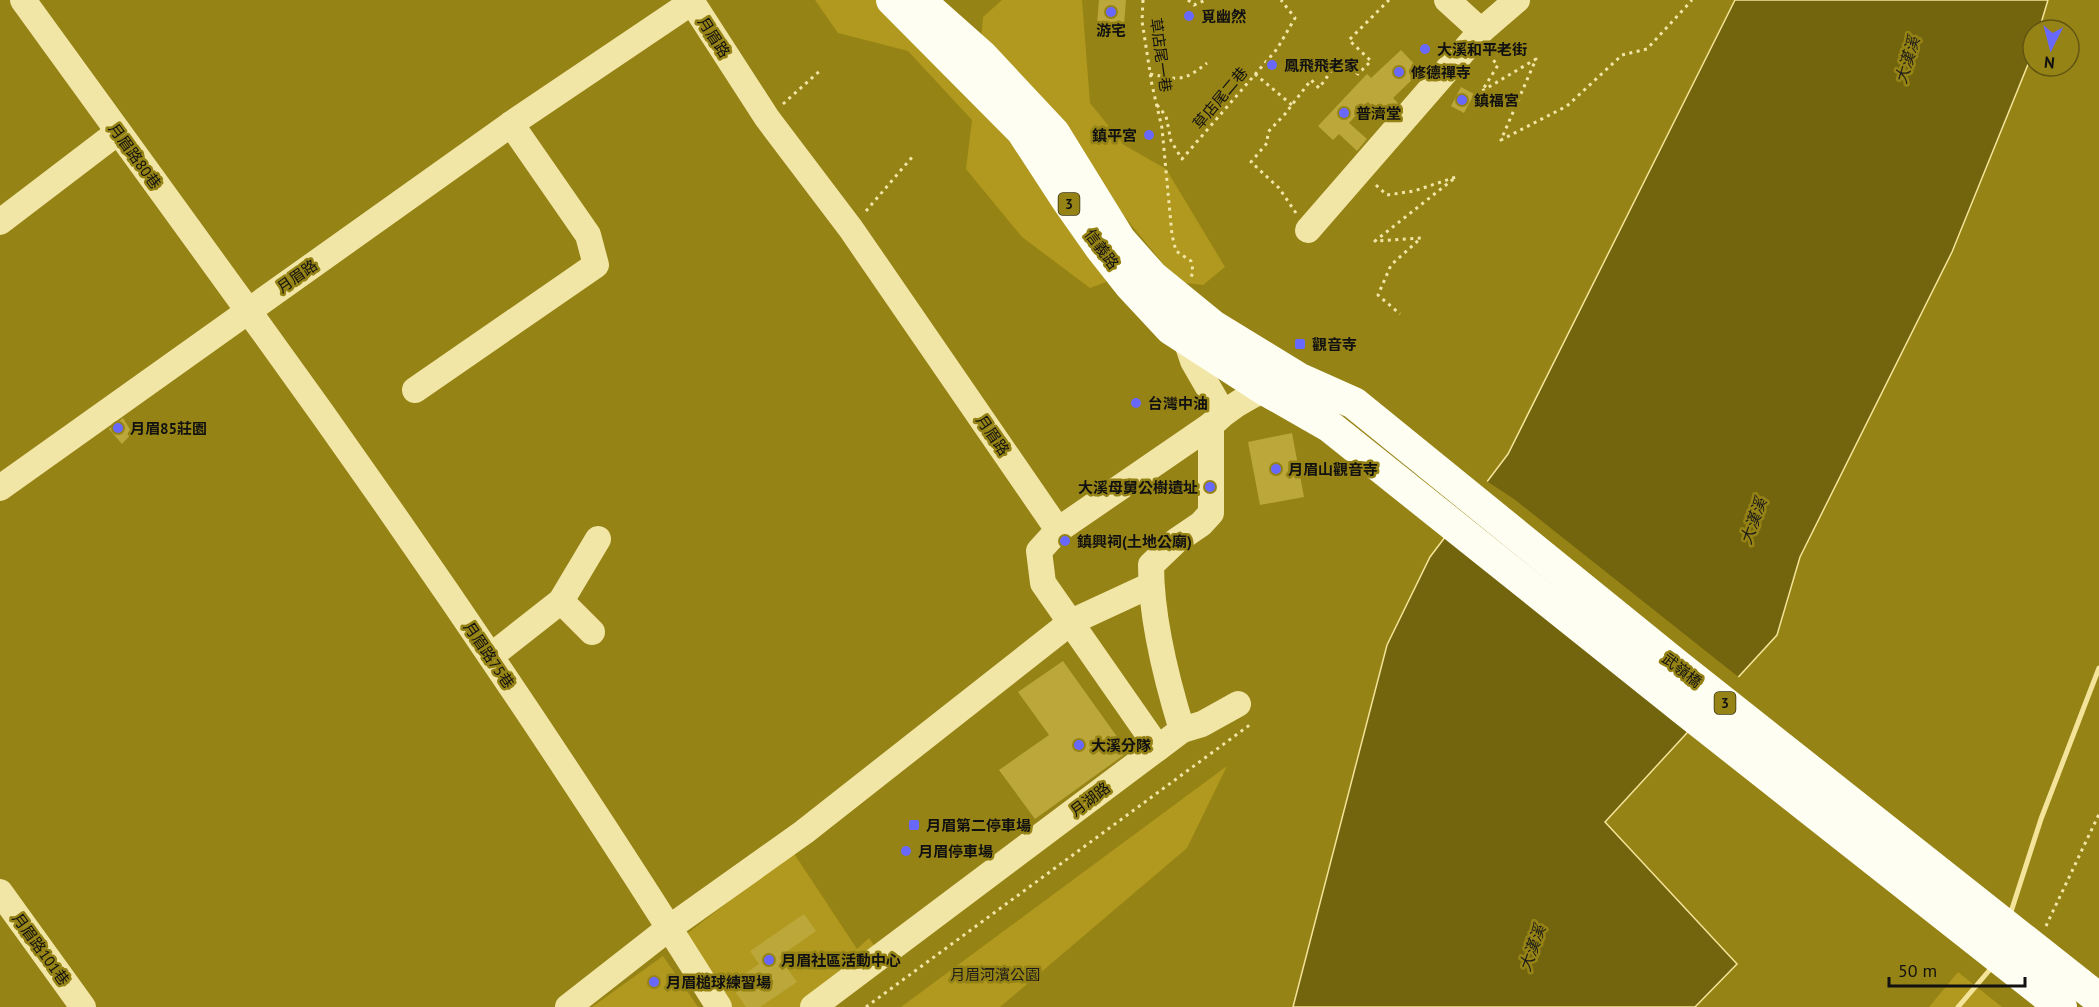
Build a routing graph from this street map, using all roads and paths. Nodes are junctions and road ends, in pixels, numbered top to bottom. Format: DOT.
graph roads {
  1 [pos="23,0"];
  2 [pos="892,0"];
  3 [pos="919,0"];
  4 [pos="1143,0"];
  5 [pos="1188,0"];
  6 [pos="1206,0"];
  7 [pos="1281,0"];
  8 [pos="1389,0"];
  9 [pos="1447,0"];
  10 [pos="1516,0"];
  11 [pos="1692,0"];
  12 [pos="1481,31"];
  13 [pos="1207,63"];
  14 [pos="822,69"];
  15 [pos="1150,74"];
  16 [pos="1256,74"];
  17 [pos="1156,104"];
  18 [pos="1292,105"];
  19 [pos="767,118"];
  20 [pos="511,124"];
  21 [pos="118,132"];
  22 [pos="913,156"];
  23 [pos="1361,167"];
  24 [pos="0,222"];
  25 [pos="851,229"];
  26 [pos="1308,230"];
  27 [pos="1176,251"];
  28 [pos="249,310"];
  29 [pos="1400,314"];
  30 [pos="1185,337"];
  31 [pos="1298,378"];
  32 [pos="1264,389"];
  33 [pos="416,390"];
  34 [pos="1354,404"];
  35 [pos="1217,419"];
  36 [pos="1329,426"];
  37 [pos="0,488"];
  38 [pos="1058,530"];
  39 [pos="598,539"];
  40 [pos="1151,585"];
  41 [pos="561,601"];
  42 [pos="1071,622"];
  43 [pos="592,632"];
  44 [pos="491,656"];
  45 [pos="1244,713"];
  46 [pos="1182,730"];
  47 [pos="1158,748"];
  48 [pos="2099,814"];
  49 [pos="0,892"];
  50 [pos="669,928"];
  51 [pos="2043,932"];
  52 [pos="2099,999"];
  53 [pos="83,1007"];
  54 [pos="568,1007"];
  55 [pos="719,1007"];
  56 [pos="813,1007"];
  57 [pos="866,1007"];
  58 [pos="2061,1007"];
  1 -- 21 [label="street, 月眉路80巷"];
  2 -- 30 [label="main road, 信義路 / 3"];
  3 -- 31 [label="main road, 信義路 / 3"];
  4 -- 15 [label="path, 草店尾一巷"];
  5 -- 6 [label="path"];
  7 -- 16 [label="path, 草店尾二巷"];
  8 -- 18 [label="path"];
  9 -- 12 [label="street"];
  10 -- 12 [label="street"];
  11 -- 12 [label="path"];
  12 -- 23 [label="street"];
  13 -- 15 [label="path"];
  14 -- 19 [label="path"];
  15 -- 17 [label="path, 草店尾一巷"];
  16 -- 17 [label="path, 草店尾二巷"];
  16 -- 18 [label="path"];
  17 -- 27 [label="path, 草店尾一巷"];
  18 -- 26 [label="path"];
  19 -- 20 [label="street, 月眉路"];
  19 -- 25 [label="street, 月眉路"];
  20 -- 28 [label="street, 月眉路"];
  20 -- 33 [label="street"];
  21 -- 24 [label="street"];
  21 -- 28 [label="street, 月眉路80巷"];
  22 -- 25 [label="path"];
  23 -- 26 [label="street"];
  23 -- 29 [label="path"];
  25 -- 38 [label="street, 月眉路"];
  28 -- 37 [label="street, 月眉路"];
  28 -- 44 [label="street, 月眉路75巷"];
  30 -- 32 [label="main road, 信義路 / 3"];
  30 -- 35 [label="street"];
  31 -- 32 [label="street"];
  31 -- 34 [label="main road, 信義路 / 3"];
  32 -- 35 [label="street"];
  32 -- 36 [label="main road, 信義路 / 3"];
  34 -- 52 [label="main road, 武嶺橋 / 3"];
  35 -- 38 [label="street"];
  35 -- 40 [label="street"];
  36 -- 58 [label="main road, 武嶺橋 / 3"];
  38 -- 42 [label="street"];
  39 -- 41 [label="street"];
  40 -- 42 [label="street"];
  40 -- 46 [label="street"];
  41 -- 43 [label="street"];
  41 -- 44 [label="street"];
  42 -- 47 [label="street"];
  42 -- 50 [label="street"];
  44 -- 50 [label="street, 月眉路75巷"];
  45 -- 46 [label="street, 月湖路"];
  45 -- 57 [label="path"];
  46 -- 47 [label="street, 月湖路"];
  47 -- 56 [label="street, 月湖路"];
  48 -- 51 [label="path"];
  49 -- 53 [label="street, 月眉路101巷"];
  50 -- 54 [label="street"];
  50 -- 55 [label="street, 月眉路75巷"];
}
